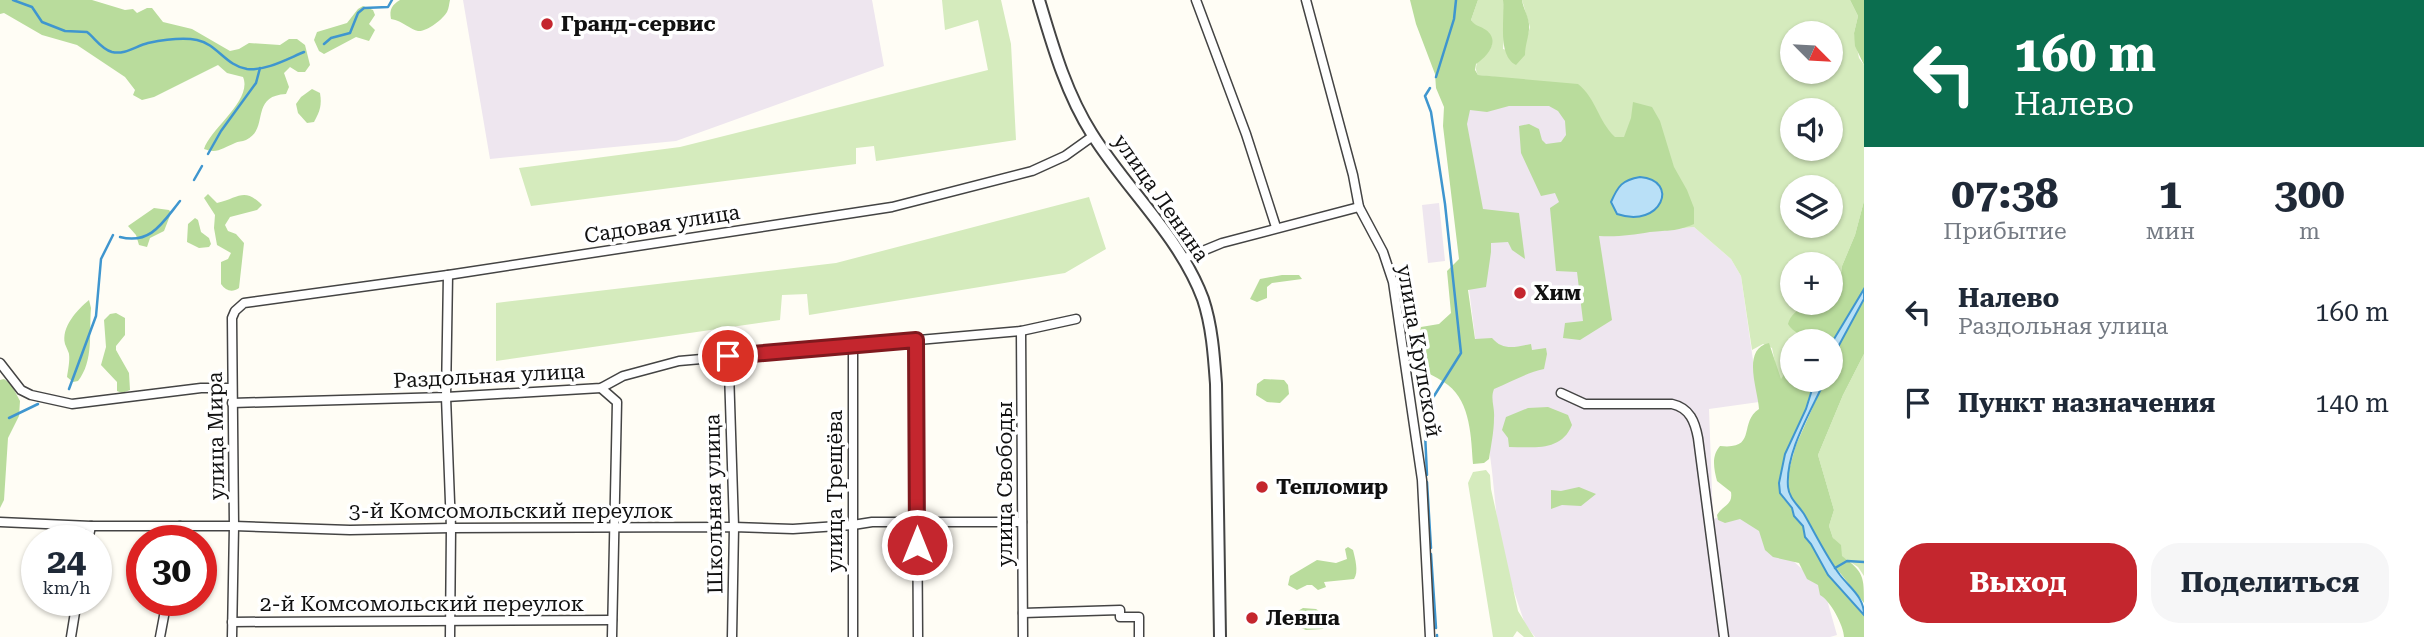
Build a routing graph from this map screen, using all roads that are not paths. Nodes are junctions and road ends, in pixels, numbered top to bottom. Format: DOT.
graph roads {
  1 [pos="1039,0"];
  2 [pos="1196,0"];
  3 [pos="1306,0"];
  4 [pos="1093,136"];
  5 [pos="1359,207"];
  6 [pos="1276,227"];
  7 [pos="1183,259"];
  8 [pos="448,275"];
  9 [pos="232,318"];
  10 [pos="1076,319"];
  11 [pos="1021,331"];
  12 [pos="916,340"];
  13 [pos="853,345"];
  14 [pos="0,363"];
  15 [pos="729,371"];
  16 [pos="232,388"];
  17 [pos="601,388"];
  18 [pos="1561,393"];
  19 [pos="446,397"];
  20 [pos="232,403"];
  21 [pos="0,522"];
  22 [pos="917,522"];
  23 [pos="1022,522"];
  24 [pos="68,525"];
  25 [pos="217,526"];
  26 [pos="234,526"];
  27 [pos="853,526"];
  28 [pos="613,527"];
  29 [pos="734,527"];
  30 [pos="451,528"];
  31 [pos="1023,613"];
  32 [pos="74,616"];
  33 [pos="164,616"];
  34 [pos="612,620"];
  35 [pos="232,622"];
  36 [pos="450,622"];
  37 [pos="71,637"];
  38 [pos="160,637"];
  39 [pos="232,637"];
  40 [pos="450,637"];
  41 [pos="612,637"];
  42 [pos="733,637"];
  43 [pos="853,637"];
  44 [pos="918,637"];
  45 [pos="1023,637"];
  46 [pos="1139,637"];
  47 [pos="1220,637"];
  48 [pos="1430,637"];
  49 [pos="1724,637"];
  1 -- 4 [label="street, улица Ленина"];
  2 -- 6 [label="street"];
  3 -- 5 [label="street, улица Крупской"];
  4 -- 7 [label="street, улица Ленина"];
  4 -- 8 [label="street, Садовая улица"];
  5 -- 6 [label="street"];
  5 -- 48 [label="street, улица Крупской"];
  6 -- 7 [label="street"];
  7 -- 47 [label="street, улица Ленина"];
  8 -- 9 [label="street, Садовая улица"];
  8 -- 19 [label="street"];
  9 -- 16 [label="street, улица Мира"];
  10 -- 11 [label="street, Раздольная улица"];
  11 -- 12 [label="street, Раздольная улица"];
  11 -- 23 [label="street, улица Свободы"];
  12 -- 13 [label="street, Раздольная улица"];
  12 -- 22 [label="street"];
  13 -- 17 [label="street, Раздольная улица"];
  13 -- 27 [label="street, улица Трещёва"];
  14 -- 16 [label="street"];
  15 -- 29 [label="street, Школьная улица"];
  16 -- 20 [label="street, улица Мира"];
  17 -- 19 [label="street, Раздольная улица"];
  17 -- 28 [label="street"];
  18 -- 49 [label="street"];
  19 -- 20 [label="street, Раздольная улица"];
  19 -- 30 [label="street"];
  20 -- 26 [label="street, улица Мира"];
  21 -- 24 [label="street, 3-й Комсомольский переулок"];
  22 -- 23 [label="street, 3-й Комсомольский переулок"];
  22 -- 27 [label="street, 3-й Комсомольский переулок"];
  22 -- 44 [label="street"];
  23 -- 31 [label="street, улица Свободы"];
  25 -- 26 [label="street, 3-й Комсомольский переулок"];
  26 -- 30 [label="street, 3-й Комсомольский переулок"];
  26 -- 35 [label="street, улица Мира"];
  27 -- 29 [label="street, 3-й Комсомольский переулок"];
  27 -- 43 [label="street, улица Трещёва"];
  28 -- 29 [label="street, 3-й Комсомольский переулок"];
  28 -- 30 [label="street, 3-й Комсомольский переулок"];
  28 -- 34 [label="street"];
  29 -- 42 [label="street, Школьная улица"];
  30 -- 36 [label="street"];
  31 -- 45 [label="street, улица Свободы"];
  31 -- 46 [label="street"];
  32 -- 37 [label="street"];
  33 -- 38 [label="street"];
  34 -- 36 [label="street, 2-й Комсомольский переулок"];
  34 -- 41 [label="street"];
  35 -- 36 [label="street, 2-й Комсомольский переулок"];
  35 -- 39 [label="street, улица Мира"];
  36 -- 40 [label="street"];
}
